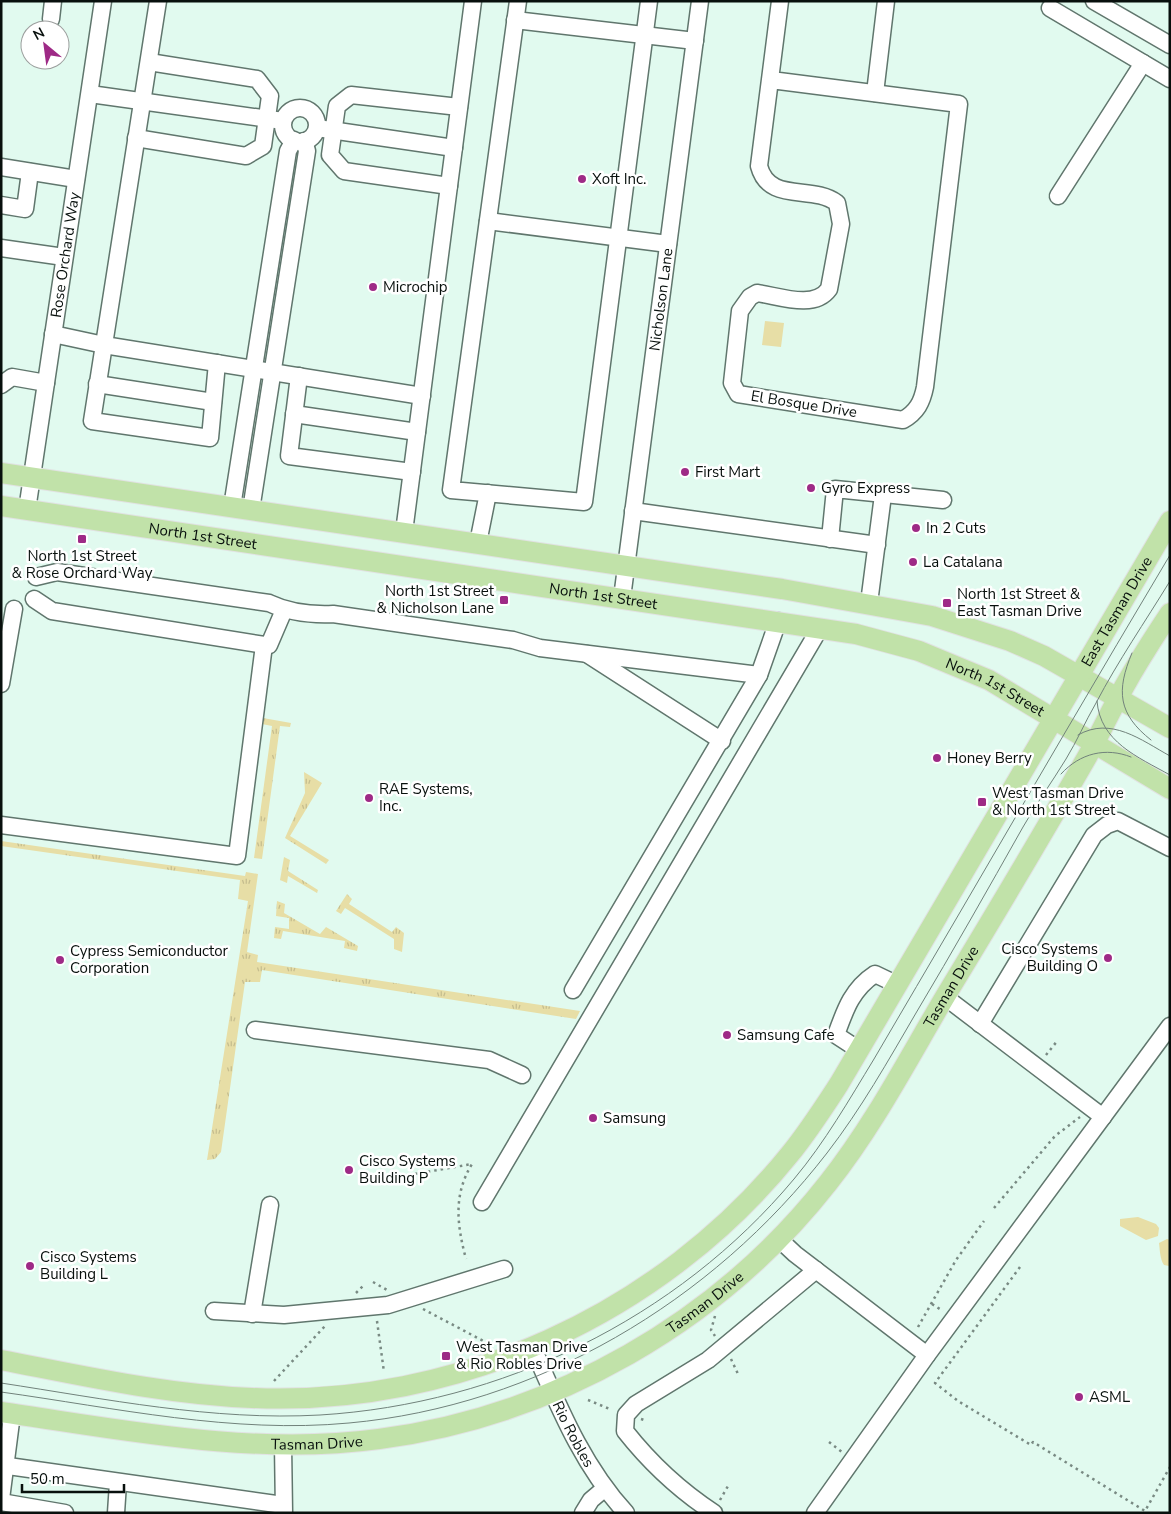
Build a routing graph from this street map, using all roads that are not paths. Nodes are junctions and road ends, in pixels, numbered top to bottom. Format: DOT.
graph roads {
  1 [pos="54,1"];
  2 [pos="104,1"];
  3 [pos="158,1"];
  4 [pos="473,1"];
  5 [pos="518,1"];
  6 [pos="648,1"];
  7 [pos="700,1"];
  8 [pos="780,1"];
  9 [pos="886,1"];
  10 [pos="1094,1"];
  11 [pos="1050,8"];
  12 [pos="51,19"];
  13 [pos="515,20"];
  14 [pos="644,35"];
  15 [pos="695,41"];
  16 [pos="1170,46"];
  17 [pos="149,62"];
  18 [pos="1143,63"];
  19 [pos="1170,79"];
  20 [pos="771,80"];
  21 [pos="875,93"];
  22 [pos="90,94"];
  23 [pos="142,101"];
  24 [pos="459,107"];
  25 [pos="275,120"];
  26 [pos="317,128"];
  27 [pos="334,130"];
  28 [pos="136,138"];
  29 [pos="299,141"];
  30 [pos="454,148"];
  31 [pos="1,167"];
  32 [pos="30,172"];
  33 [pos="76,179"];
  34 [pos="449,186"];
  35 [pos="1058,196"];
  36 [pos="1,205"];
  37 [pos="488,221"];
  38 [pos="618,238"];
  39 [pos="668,244"];
  40 [pos="1,248"];
  41 [pos="64,257"];
  42 [pos="54,334"];
  43 [pos="104,345"];
  44 [pos="217,363"];
  45 [pos="254,369"];
  46 [pos="272,372"];
  47 [pos="299,376"];
  48 [pos="46,383"];
  49 [pos="97,384"];
  50 [pos="1,385"];
  51 [pos="422,396"];
  52 [pos="213,402"];
  53 [pos="294,414"];
  54 [pos="418,432"];
  55 [pos="1,472"];
  56 [pos="412,472"];
  57 [pos="32,477"];
  58 [pos="488,493"];
  59 [pos="884,495"];
  60 [pos="943,500"];
  61 [pos="1,506"];
  62 [pos="241,508"];
  63 [pos="27,510"];
  64 [pos="633,511"];
  65 [pos="1170,521"];
  66 [pos="404,532"];
  67 [pos="830,539"];
  68 [pos="478,544"];
  69 [pos="877,545"];
  70 [pos="626,566"];
  71 [pos="36,577"];
  72 [pos="622,598"];
  73 [pos="34,599"];
  74 [pos="869,603"];
  75 [pos="14,609"];
  76 [pos="284,610"];
  77 [pos="1170,613"];
  78 [pos="778,621"];
  79 [pos="820,628"];
  80 [pos="264,645"];
  81 [pos="584,653"];
  82 [pos="759,675"];
  83 [pos="1079,675"];
  84 [pos="1,684"];
  85 [pos="1118,698"];
  86 [pos="1052,718"];
  87 [pos="1170,728"];
  88 [pos="722,741"];
  89 [pos="1093,744"];
  90 [pos="1170,790"];
  91 [pos="1,825"];
  92 [pos="1170,848"];
  93 [pos="898,985"];
  94 [pos="573,990"];
  95 [pos="945,997"];
  96 [pos="980,1024"];
  97 [pos="1170,1026"];
  98 [pos="255,1030"];
  99 [pos="859,1050"];
  100 [pos="522,1075"];
  101 [pos="1103,1117"];
  102 [pos="482,1202"];
  103 [pos="270,1205"];
  104 [pos="779,1239"];
  105 [pos="504,1269"];
  106 [pos="816,1270"];
  107 [pos="214,1311"];
  108 [pos="252,1314"];
  109 [pos="533,1348"];
  110 [pos="927,1355"];
  111 [pos="1,1360"];
  112 [pos="552,1391"];
  113 [pos="7,1413"];
  114 [pos="283,1444"];
  115 [pos="4,1465"];
  116 [pos="118,1483"];
  117 [pos="604,1489"];
  118 [pos="1,1498"];
  119 [pos="1,1502"];
  120 [pos="283,1509"];
  121 [pos="65,1513"];
  122 [pos="116,1513"];
  123 [pos="583,1513"];
  124 [pos="626,1513"];
  125 [pos="714,1513"];
  126 [pos="815,1513"];
  1 -- 12 [label="street"];
  2 -- 22 [label="street, Rose Orchard Way"];
  3 -- 17 [label="street"];
  4 -- 24 [label="street"];
  5 -- 13 [label="street"];
  6 -- 14 [label="street"];
  7 -- 15 [label="street, Nicholson Lane"];
  8 -- 20 [label="street, El Bosque Drive"];
  9 -- 21 [label="street"];
  10 -- 16 [label="street"];
  11 -- 18 [label="street"];
  13 -- 14 [label="street"];
  13 -- 37 [label="street"];
  14 -- 15 [label="street"];
  14 -- 38 [label="street"];
  15 -- 39 [label="street, Nicholson Lane"];
  17 -- 23 [label="street"];
  17 -- 25 [label="street"];
  18 -- 19 [label="street"];
  18 -- 35 [label="street"];
  20 -- 21 [label="street"];
  20 -- 21 [label="street, El Bosque Drive"];
  22 -- 23 [label="street"];
  22 -- 33 [label="street, Rose Orchard Way"];
  23 -- 25 [label="street"];
  23 -- 28 [label="street"];
  24 -- 27 [label="street"];
  24 -- 30 [label="street"];
  25 -- 26 [label="street"];
  25 -- 28 [label="street"];
  25 -- 29 [label="street"];
  26 -- 27 [label="street"];
  26 -- 29 [label="street"];
  27 -- 30 [label="street"];
  27 -- 34 [label="street"];
  28 -- 43 [label="street"];
  29 -- 45 [label="street"];
  29 -- 46 [label="street"];
  30 -- 34 [label="street"];
  31 -- 32 [label="street"];
  32 -- 33 [label="street"];
  32 -- 36 [label="street"];
  33 -- 41 [label="street, Rose Orchard Way"];
  34 -- 51 [label="street"];
  37 -- 38 [label="street"];
  37 -- 58 [label="street"];
  38 -- 39 [label="street"];
  38 -- 58 [label="street"];
  39 -- 64 [label="street, Nicholson Lane"];
  40 -- 41 [label="street"];
  41 -- 42 [label="street, Rose Orchard Way"];
  42 -- 43 [label="street"];
  42 -- 48 [label="street, Rose Orchard Way"];
  43 -- 44 [label="street"];
  43 -- 49 [label="street"];
  44 -- 45 [label="street"];
  44 -- 52 [label="street"];
  45 -- 46 [label="street"];
  45 -- 62 [label="street"];
  46 -- 47 [label="street"];
  46 -- 62 [label="street"];
  47 -- 51 [label="street"];
  47 -- 53 [label="street"];
  48 -- 50 [label="street"];
  48 -- 57 [label="street, Rose Orchard Way"];
  49 -- 52 [label="street"];
  49 -- 52 [label="street"];
  51 -- 54 [label="street"];
  53 -- 54 [label="street"];
  53 -- 56 [label="street"];
  54 -- 56 [label="street"];
  55 -- 57 [label="main road"];
  56 -- 66 [label="street"];
  57 -- 62 [label="main road"];
  57 -- 63 [label="street, Rose Orchard Way"];
  58 -- 68 [label="street"];
  59 -- 60 [label="street"];
  59 -- 67 [label="street"];
  59 -- 69 [label="street"];
  61 -- 63 [label="main road, North 1st Street"];
  62 -- 66 [label="main road"];
  63 -- 72 [label="main road, North 1st Street"];
  64 -- 67 [label="street"];
  64 -- 70 [label="street, Nicholson Lane"];
  65 -- 83 [label="main road, East Tasman Drive"];
  66 -- 68 [label="main road"];
  67 -- 69 [label="street"];
  68 -- 70 [label="main road"];
  69 -- 74 [label="street"];
  70 -- 72 [label="street, Nicholson Lane"];
  70 -- 74 [label="main road"];
  71 -- 76 [label="street"];
  72 -- 78 [label="main road, North 1st Street"];
  73 -- 80 [label="street"];
  74 -- 83 [label="main road"];
  75 -- 84 [label="street"];
  76 -- 80 [label="street"];
  76 -- 81 [label="street"];
  77 -- 85 [label="main road"];
  78 -- 79 [label="main road, North 1st Street"];
  78 -- 82 [label="street"];
  79 -- 86 [label="main road, North 1st Street"];
  79 -- 102 [label="street"];
  80 -- 91 [label="street"];
  81 -- 82 [label="street"];
  81 -- 88 [label="street"];
  82 -- 88 [label="street"];
  83 -- 85 [label="main road"];
  83 -- 86 [label="main road"];
  85 -- 87 [label="main road"];
  85 -- 89 [label="main road, Tasman Drive"];
  86 -- 89 [label="main road, North 1st Street"];
  86 -- 93 [label="main road"];
  88 -- 94 [label="street"];
  89 -- 90 [label="main road, North 1st Street"];
  89 -- 95 [label="main road, Tasman Drive"];
  92 -- 96 [label="street"];
  93 -- 99 [label="main road"];
  93 -- 99 [label="street"];
  95 -- 96 [label="street"];
  95 -- 104 [label="main road, Tasman Drive"];
  96 -- 101 [label="street"];
  97 -- 101 [label="street"];
  98 -- 100 [label="street"];
  99 -- 109 [label="main road"];
  101 -- 110 [label="street"];
  103 -- 108 [label="street"];
  104 -- 106 [label="street"];
  104 -- 112 [label="main road, Tasman Drive"];
  105 -- 108 [label="street"];
  106 -- 110 [label="street"];
  106 -- 125 [label="street"];
  107 -- 108 [label="street"];
  109 -- 111 [label="main road"];
  109 -- 112 [label="street, Rio Robles"];
  110 -- 126 [label="street"];
  112 -- 114 [label="main road, Tasman Drive"];
  112 -- 117 [label="street, Rio Robles"];
  113 -- 114 [label="main road, Tasman Drive"];
  113 -- 115 [label="street"];
  114 -- 120 [label="street"];
  115 -- 116 [label="street"];
  115 -- 118 [label="street"];
  116 -- 120 [label="street"];
  116 -- 122 [label="street"];
  117 -- 123 [label="street"];
  117 -- 124 [label="street, Rio Robles"];
  119 -- 121 [label="street"];
}
